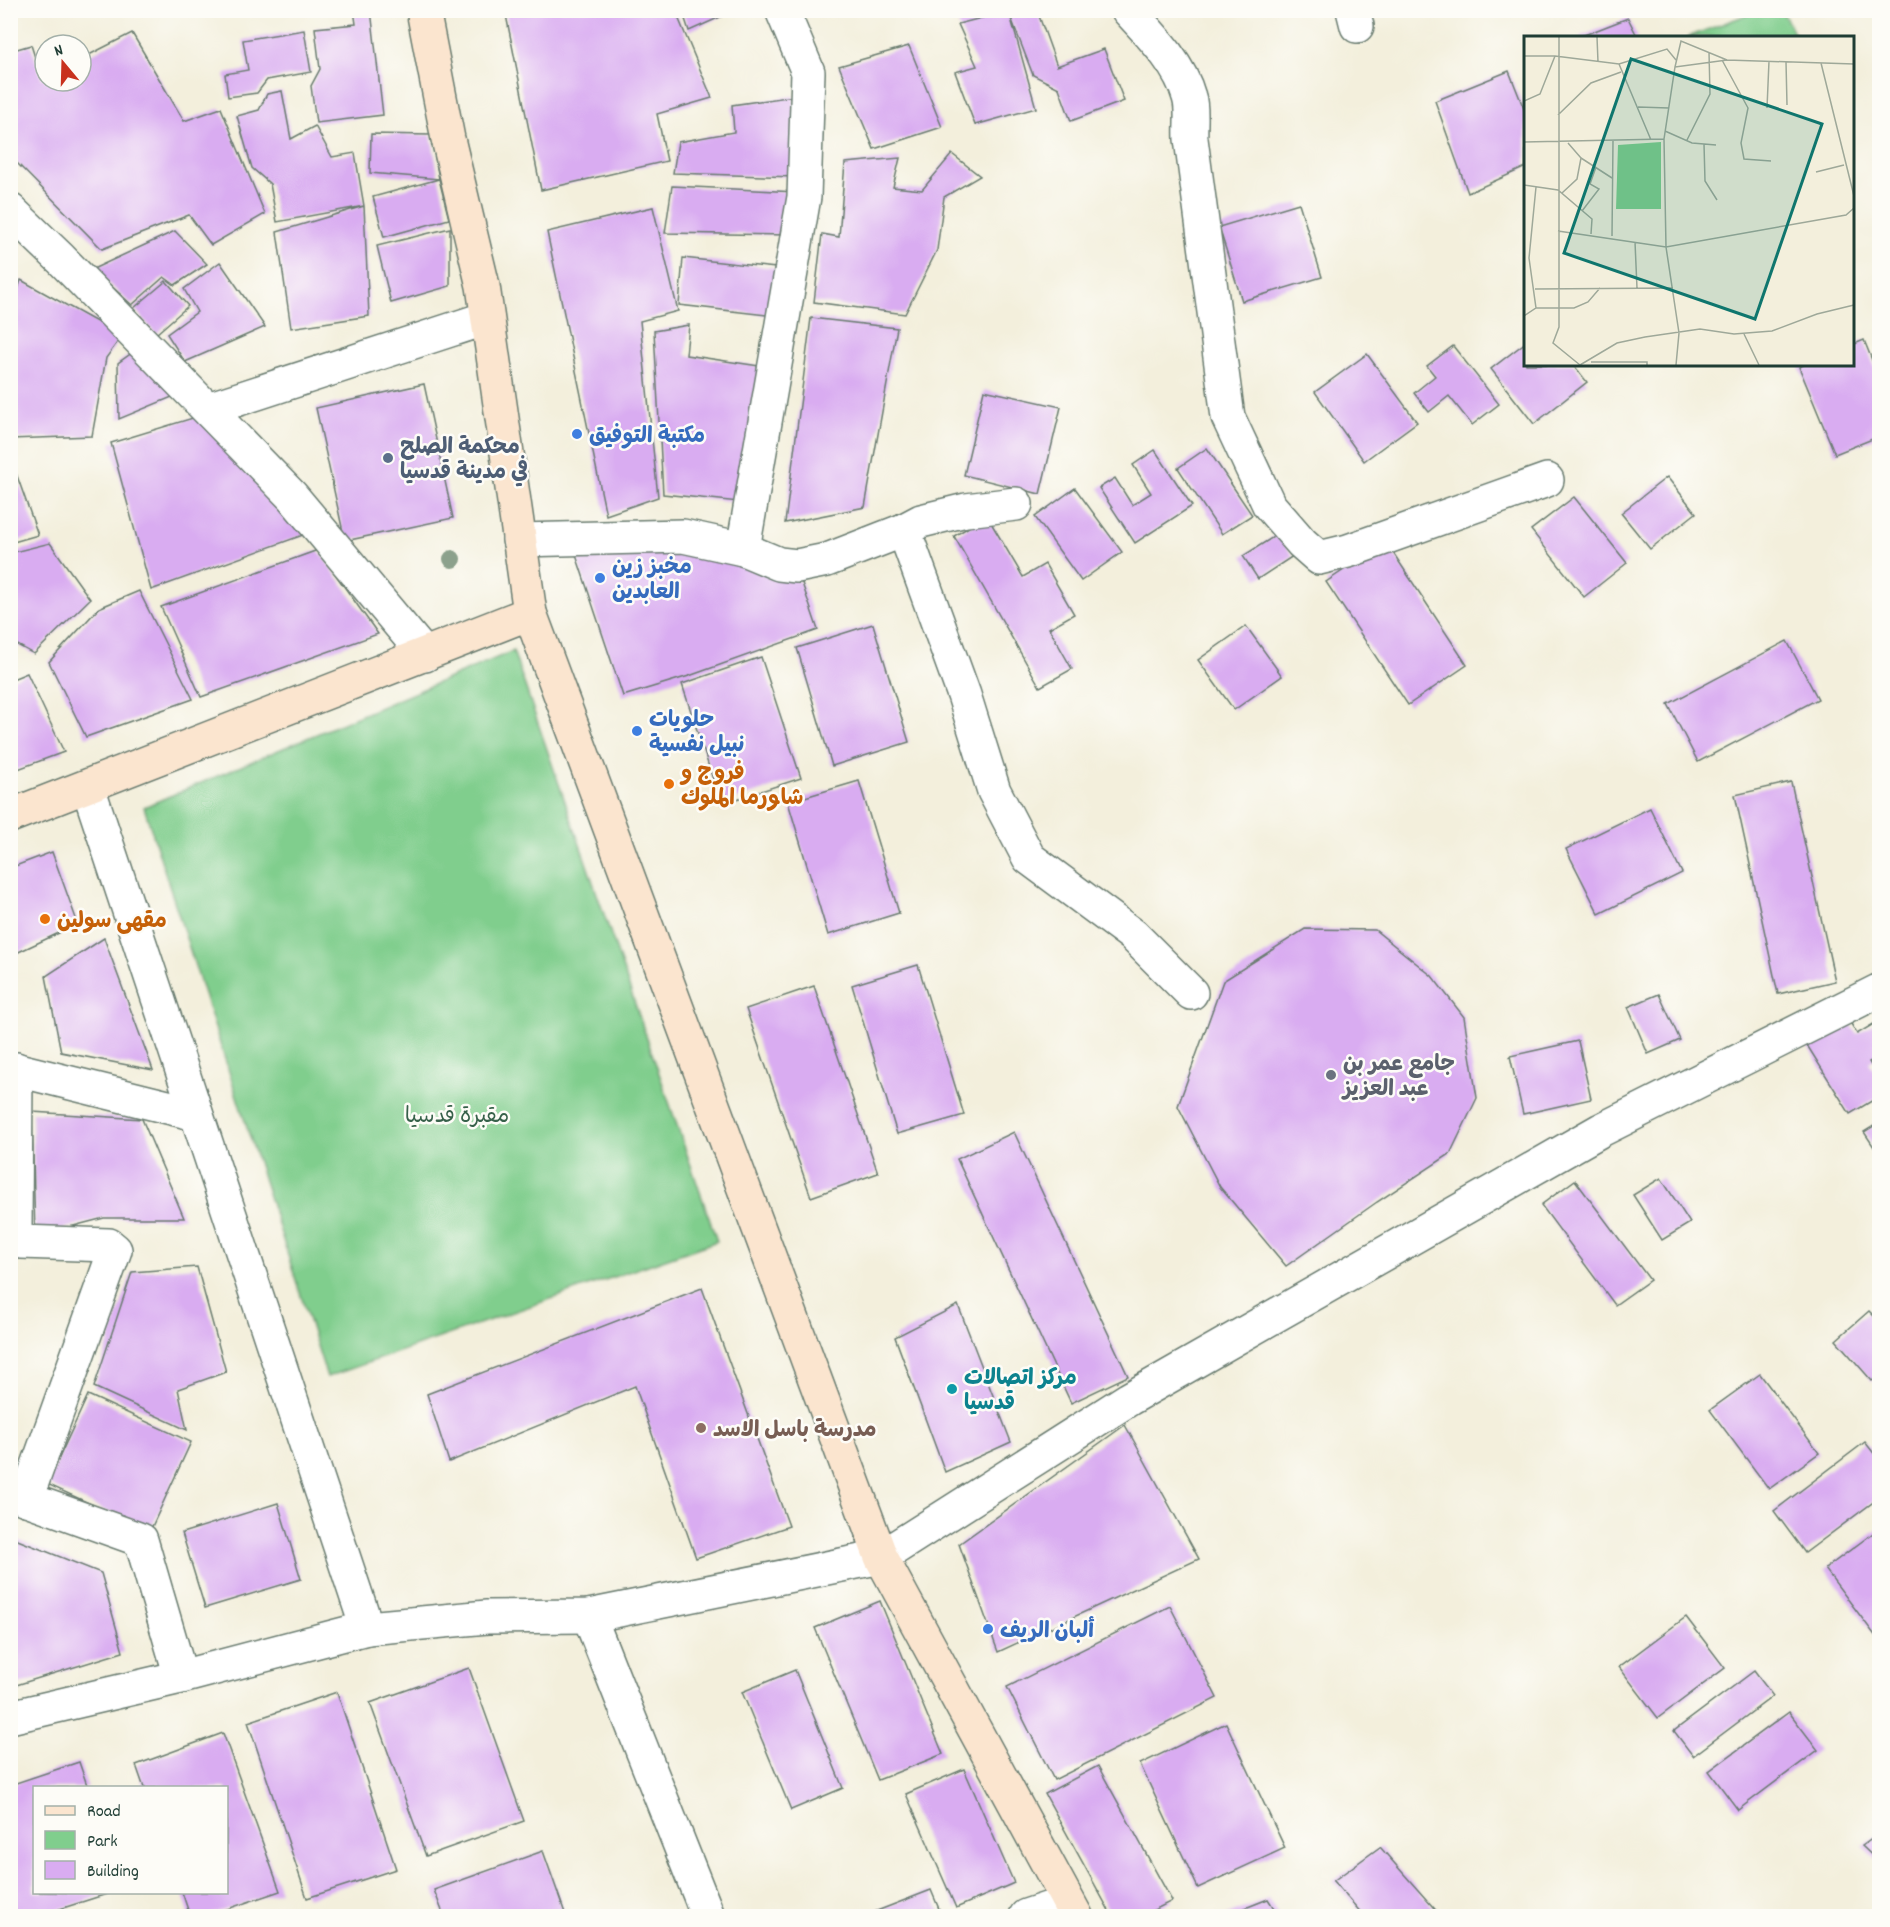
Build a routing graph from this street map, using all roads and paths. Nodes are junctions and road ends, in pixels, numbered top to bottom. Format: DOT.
graph roads {
  1 [pos="423,10"];
  2 [pos="782,10"];
  3 [pos="1128,10"];
  4 [pos="10,210"];
  5 [pos="487,318"];
  6 [pos="208,409"];
  7 [pos="1547,480"];
  8 [pos="1016,504"];
  9 [pos="904,530"];
  10 [pos="519,540"];
  11 [pos="743,549"];
  12 [pos="530,613"];
  13 [pos="424,655"];
  14 [pos="88,787"];
  15 [pos="10,816"];
  16 [pos="1880,990"];
  17 [pos="1191,993"];
  18 [pos="13,1069"];
  19 [pos="196,1114"];
  20 [pos="18,1496"];
  21 [pos="881,1557"];
  22 [pos="589,1616"];
  23 [pos="367,1628"];
  24 [pos="181,1677"];
  25 [pos="10,1717"];
  26 [pos="1072,1909"];
  27 [pos="708,1917"];
  28 [pos="1026,1917"];
  1 -- 5 [label="main road"];
  2 -- 11 [label="street"];
  3 -- 7 [label="street"];
  4 -- 6 [label="street"];
  5 -- 6 [label="street"];
  5 -- 10 [label="main road"];
  6 -- 13 [label="street"];
  8 -- 9 [label="street"];
  9 -- 11 [label="street"];
  9 -- 17 [label="street"];
  10 -- 11 [label="street"];
  10 -- 12 [label="main road"];
  12 -- 13 [label="main road"];
  12 -- 21 [label="main road"];
  13 -- 14 [label="main road"];
  14 -- 15 [label="main road"];
  14 -- 19 [label="street"];
  16 -- 21 [label="street"];
  18 -- 19 [label="street"];
  18 -- 20 [label="street"];
  19 -- 23 [label="street"];
  20 -- 24 [label="street"];
  21 -- 22 [label="street"];
  21 -- 26 [label="main road"];
  22 -- 23 [label="street"];
  22 -- 27 [label="street"];
  23 -- 24 [label="street"];
  24 -- 25 [label="street"];
  26 -- 28 [label="street"];
}
